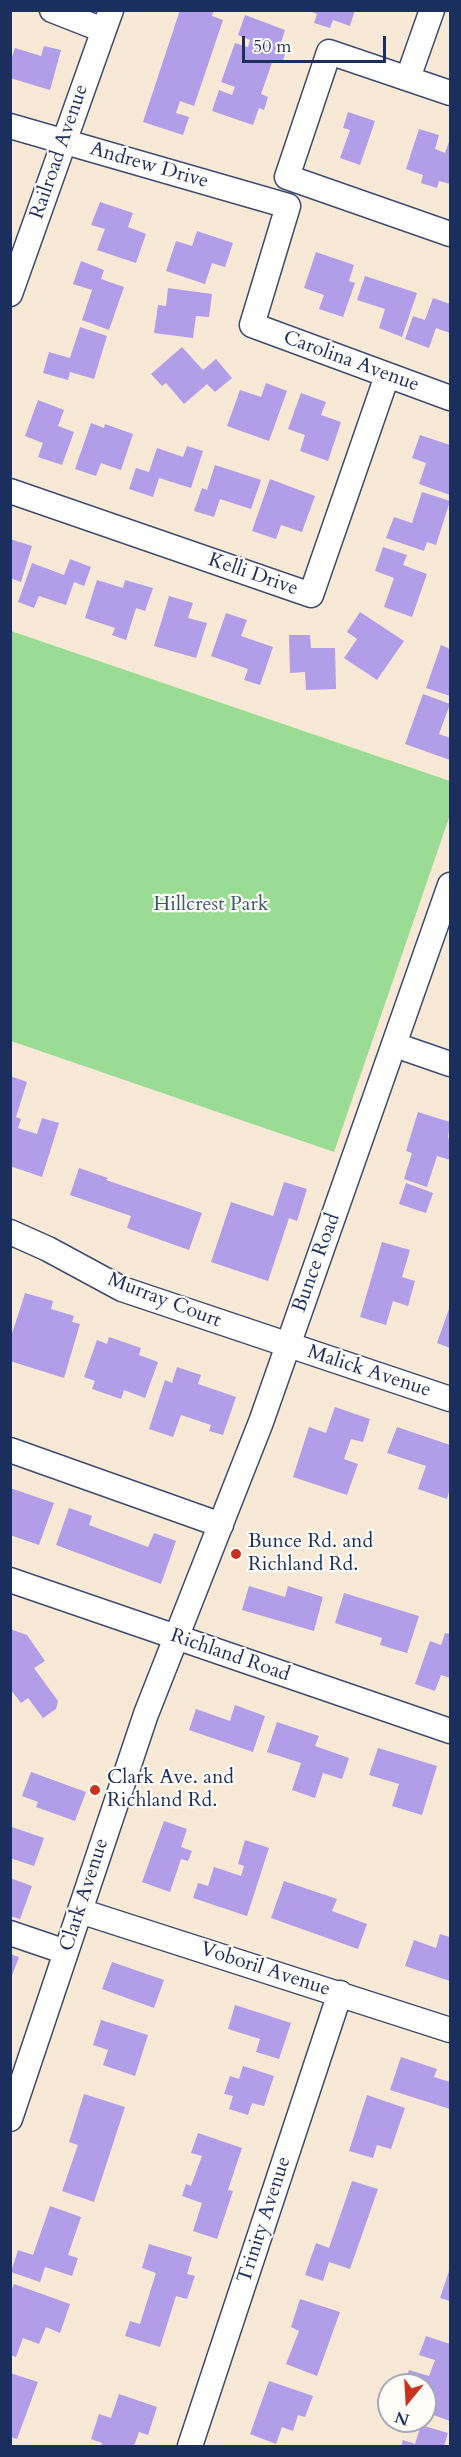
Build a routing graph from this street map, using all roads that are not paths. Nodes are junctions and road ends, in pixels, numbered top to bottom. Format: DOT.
graph roads {
  1 [pos="51,10"];
  2 [pos="432,10"];
  3 [pos="107,20"];
  4 [pos="408,78"];
  5 [pos="450,93"];
  6 [pos="10,126"];
  7 [pos="64,141"];
  8 [pos="450,234"];
  9 [pos="10,294"];
  10 [pos="252,325"];
  11 [pos="387,376"];
  12 [pos="450,398"];
  13 [pos="10,491"];
  14 [pos="450,885"];
  15 [pos="395,1045"];
  16 [pos="450,1064"];
  17 [pos="10,1232"];
  18 [pos="288,1345"];
  19 [pos="450,1399"];
  20 [pos="10,1449"];
  21 [pos="221,1525"];
  22 [pos="10,1580"];
  23 [pos="174,1638"];
  24 [pos="450,1731"];
  25 [pos="80,1911"];
  26 [pos="10,1933"];
  27 [pos="66,1952"];
  28 [pos="340,1993"];
  29 [pos="450,2030"];
  30 [pos="10,2119"];
  31 [pos="190,2446"];
  1 -- 3 [label="street"];
  2 -- 4 [label="street"];
  3 -- 7 [label="street, Railroad Avenue"];
  4 -- 5 [label="street"];
  4 -- 8 [label="street"];
  6 -- 7 [label="street, Andrew Drive"];
  7 -- 9 [label="street, Railroad Avenue"];
  7 -- 10 [label="street, Andrew Drive"];
  10 -- 11 [label="street, Carolina Avenue"];
  11 -- 12 [label="street, Carolina Avenue"];
  11 -- 13 [label="street, Kelli Drive"];
  14 -- 15 [label="street, Bunce Road"];
  15 -- 16 [label="street"];
  15 -- 18 [label="street, Bunce Road"];
  17 -- 18 [label="street, Murray Court"];
  18 -- 19 [label="street, Malick Avenue"];
  18 -- 21 [label="street, Bunce Road"];
  20 -- 21 [label="street"];
  21 -- 23 [label="street, Bunce Road"];
  22 -- 23 [label="street, Richland Road"];
  23 -- 24 [label="street, Richland Road"];
  23 -- 25 [label="street, Clark Avenue"];
  25 -- 27 [label="street, Clark Avenue"];
  25 -- 28 [label="street, Voboril Avenue"];
  26 -- 27 [label="street"];
  27 -- 30 [label="street, Clark Avenue"];
  28 -- 29 [label="street, Voboril Avenue"];
  28 -- 31 [label="street, Trinity Avenue"];
}
